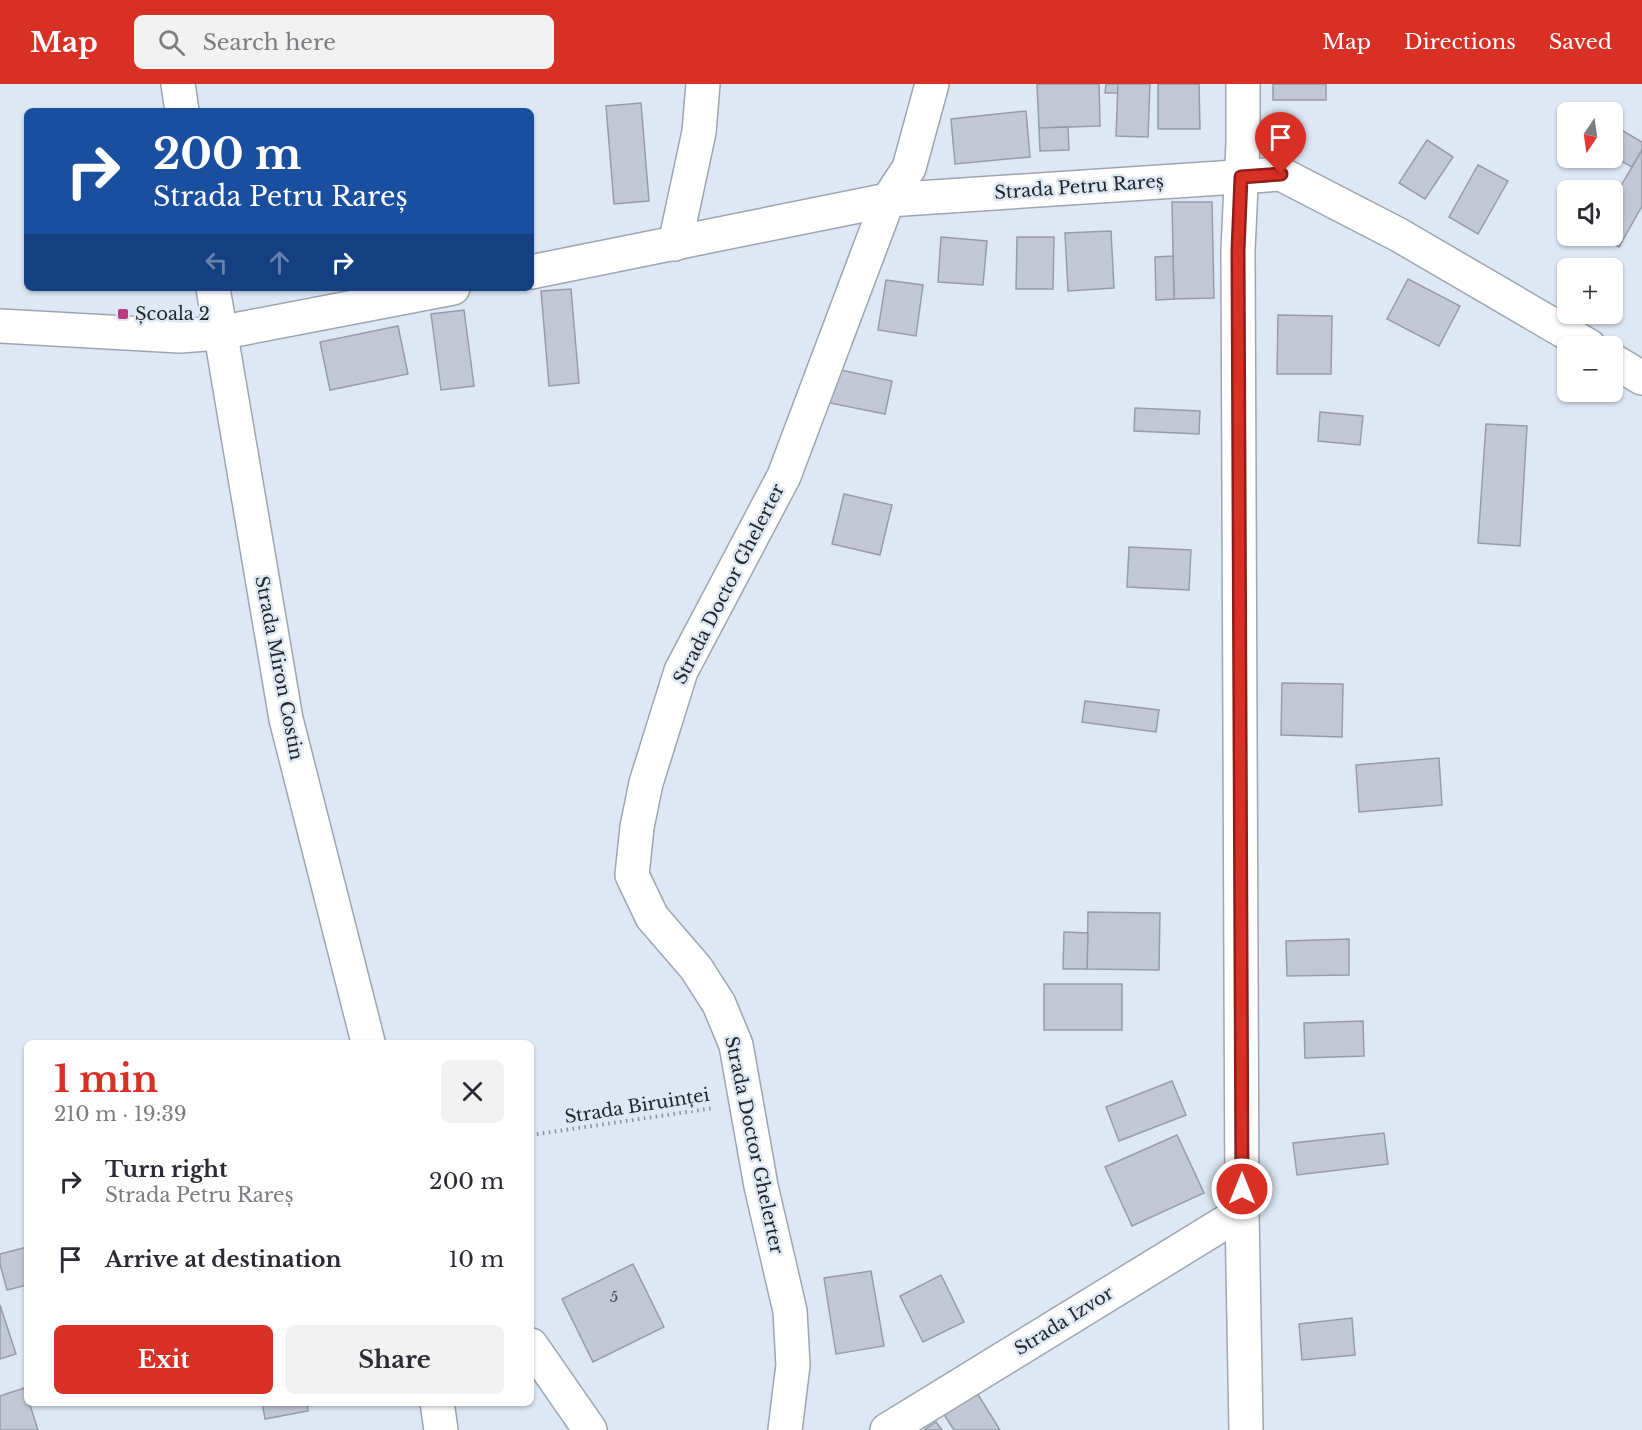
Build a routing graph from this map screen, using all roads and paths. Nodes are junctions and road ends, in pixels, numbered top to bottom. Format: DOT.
graph roads {
  1 [pos="178,84"];
  2 [pos="704,84"];
  3 [pos="932,84"];
  4 [pos="1243,84"];
  5 [pos="182,108"];
  6 [pos="1241,177"];
  7 [pos="888,200"];
  8 [pos="675,244"];
  9 [pos="534,271"];
  10 [pos="213,291"];
  11 [pos="437,291"];
  12 [pos="0,326"];
  13 [pos="219,333"];
  14 [pos="1572,336"];
  15 [pos="1623,367"];
  16 [pos="1642,378"];
  17 [pos="367,1040"];
  18 [pos="747,1103"];
  19 [pos="534,1135"];
  20 [pos="1242,1212"];
  21 [pos="534,1349"];
  22 [pos="438,1406"];
  23 [pos="441,1430"];
  24 [pos="590,1430"];
  25 [pos="785,1430"];
  26 [pos="887,1430"];
  27 [pos="1246,1430"];
  1 -- 5 [label="street"];
  2 -- 8 [label="street"];
  3 -- 7 [label="street, Strada Doctor Ghelerter"];
  4 -- 6 [label="street"];
  6 -- 7 [label="street, Strada Petru Rareș"];
  6 -- 14 [label="street, Strada Petru Rareș"];
  6 -- 20 [label="street"];
  7 -- 8 [label="street, Strada Petru Rareș"];
  7 -- 18 [label="street, Strada Doctor Ghelerter"];
  8 -- 9 [label="street, Strada Petru Rareș"];
  10 -- 13 [label="street, Strada Miron Costin"];
  11 -- 13 [label="street"];
  12 -- 13 [label="street"];
  13 -- 17 [label="street, Strada Miron Costin"];
  15 -- 16 [label="street"];
  18 -- 19 [label="path, Strada Biruinței"];
  18 -- 25 [label="street, Strada Doctor Ghelerter"];
  20 -- 26 [label="street, Strada Izvor"];
  20 -- 27 [label="street"];
  21 -- 24 [label="street"];
  22 -- 23 [label="street"];
}
